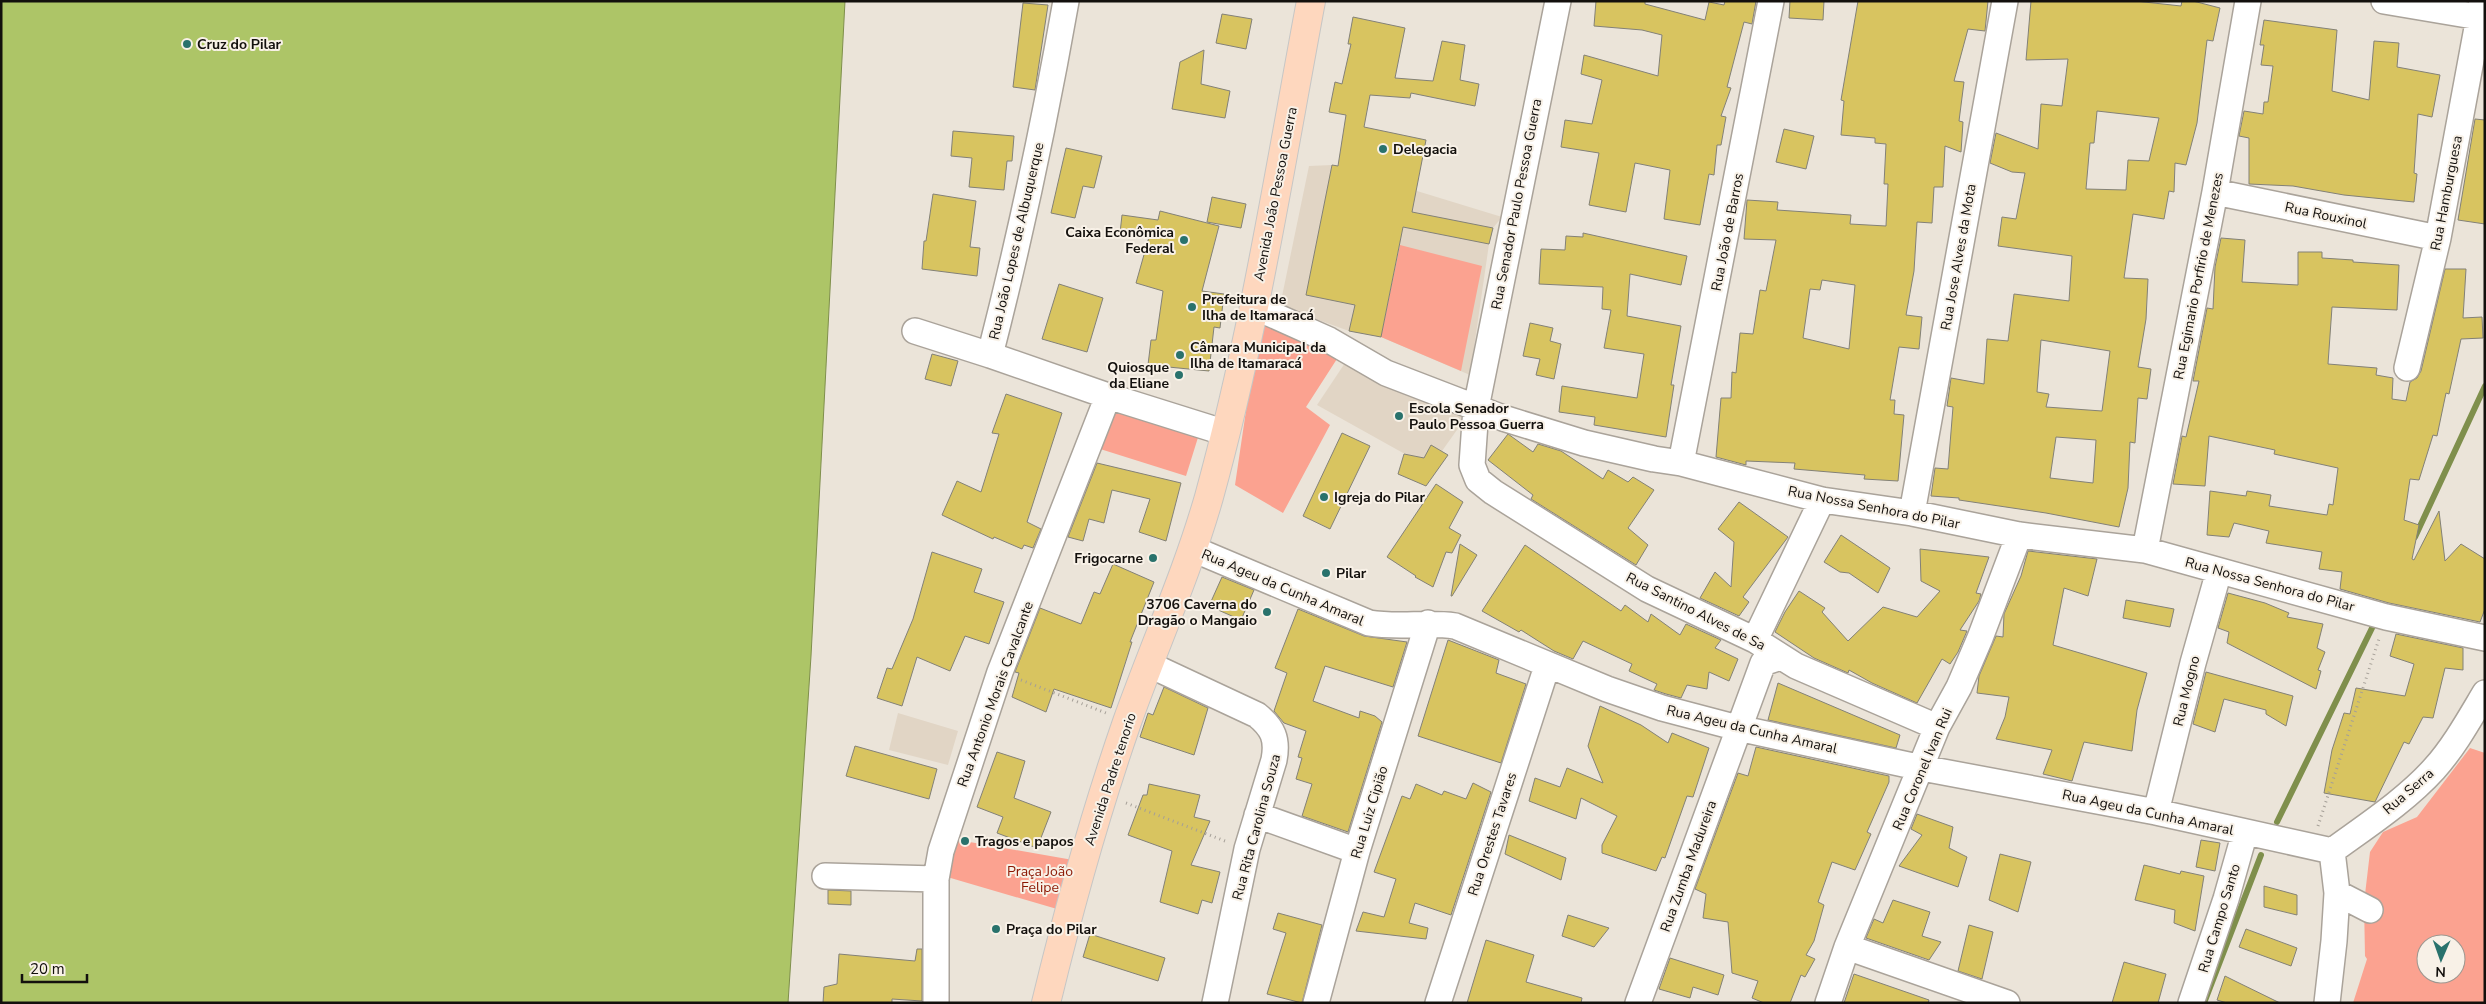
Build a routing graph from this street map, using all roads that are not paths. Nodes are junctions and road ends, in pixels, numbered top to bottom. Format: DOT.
graph roads {
  1 [pos="1066,1"];
  2 [pos="1312,1"];
  3 [pos="1558,1"];
  4 [pos="1771,1"];
  5 [pos="2005,1"];
  6 [pos="2248,1"];
  7 [pos="2384,1"];
  8 [pos="2482,12"];
  9 [pos="2215,192"];
  10 [pos="2438,238"];
  11 [pos="1253,306"];
  12 [pos="915,331"];
  13 [pos="990,355"];
  14 [pos="2406,368"];
  15 [pos="1108,396"];
  16 [pos="1476,408"];
  17 [pos="1226,432"];
  18 [pos="1681,463"];
  19 [pos="1822,500"];
  20 [pos="1912,513"];
  21 [pos="2019,536"];
  22 [pos="1193,549"];
  23 [pos="2145,550"];
  24 [pos="2219,571"];
  25 [pos="1168,616"];
  26 [pos="1428,623"];
  27 [pos="2485,638"];
  28 [pos="1755,640"];
  29 [pos="1782,656"];
  30 [pos="1150,665"];
  31 [pos="1547,666"];
  32 [pos="2485,692"];
  33 [pos="1937,727"];
  34 [pos="1738,728"];
  35 [pos="1922,768"];
  36 [pos="2156,812"];
  37 [pos="1257,815"];
  38 [pos="2245,832"];
  39 [pos="2322,848"];
  40 [pos="1357,851"];
  41 [pos="825,876"];
  42 [pos="936,879"];
  43 [pos="2337,893"];
  44 [pos="2370,910"];
  45 [pos="1847,947"];
  46 [pos="1992,1000"];
  47 [pos="936,1003"];
  48 [pos="1046,1003"];
  49 [pos="1215,1003"];
  50 [pos="1316,1003"];
  51 [pos="1438,1003"];
  52 [pos="1638,1003"];
  53 [pos="1828,1003"];
  54 [pos="2191,1003"];
  55 [pos="2327,1003"];
  1 -- 13 [label="street, Rua João Lopes de Albuquerque"];
  2 -- 11 [label="main road, Avenida João Pessoa Guerra"];
  3 -- 16 [label="street, Rua Senador Paulo Pessoa Guerra"];
  4 -- 18 [label="street, Rua João de Barros"];
  5 -- 20 [label="street, Rua Jose Alves da Mota"];
  6 -- 9 [label="street, Rua Egimario Porfirio de Menezes"];
  7 -- 8 [label="street"];
  8 -- 10 [label="street, Rua Hamburguesa"];
  9 -- 10 [label="street, Rua Rouxinol"];
  9 -- 23 [label="street, Rua Egimario Porfirio de Menezes"];
  10 -- 14 [label="street, Rua Hamburguesa"];
  11 -- 16 [label="street, Rua Nossa Senhora do Pilar"];
  11 -- 17 [label="main road, Avenida João Pessoa Guerra"];
  12 -- 13 [label="street"];
  13 -- 15 [label="street, Rua João Lopes de Albuquerque"];
  15 -- 17 [label="street, Rua João Lopes de Albuquerque"];
  15 -- 42 [label="street, Rua Antonio Morais Cavalcante"];
  16 -- 18 [label="street, Rua Nossa Senhora do Pilar"];
  16 -- 28 [label="street, Rua Santino Alves de Sa"];
  17 -- 22 [label="main road, Avenida João Pessoa Guerra"];
  18 -- 19 [label="street, Rua Nossa Senhora do Pilar"];
  19 -- 20 [label="street, Rua Nossa Senhora do Pilar"];
  19 -- 28 [label="street"];
  20 -- 21 [label="street, Rua Nossa Senhora do Pilar"];
  21 -- 23 [label="street, Rua Nossa Senhora do Pilar"];
  21 -- 33 [label="street, Rua Coronel Ivan Rui"];
  22 -- 25 [label="main road, Avenida João Pessoa Guerra"];
  22 -- 26 [label="street, Rua Ageu da Cunha Amaral"];
  23 -- 24 [label="street, Rua Nossa Senhora do Pilar"];
  24 -- 27 [label="street, Rua Nossa Senhora do Pilar"];
  24 -- 36 [label="street, Rua Mogno"];
  25 -- 30 [label="main road, Avenida Padre tenorio"];
  26 -- 31 [label="street, Rua Ageu da Cunha Amaral"];
  26 -- 40 [label="street, Rua Luiz Cipião"];
  28 -- 29 [label="street, Rua Santino Alves de Sa"];
  29 -- 33 [label="street, Rua Santino Alves de Sa"];
  29 -- 34 [label="street, Rua Zumba Madureira"];
  30 -- 37 [label="street, Rua Rita Carolina Souza"];
  30 -- 48 [label="main road, Avenida Padre tenorio"];
  31 -- 34 [label="street, Rua Ageu da Cunha Amaral"];
  31 -- 51 [label="street, Rua Orestes Tavares"];
  32 -- 39 [label="street, Rua Serra"];
  33 -- 35 [label="street, Rua Coronel Ivan Rui"];
  34 -- 35 [label="street, Rua Ageu da Cunha Amaral"];
  34 -- 52 [label="street, Rua Zumba Madureira"];
  35 -- 36 [label="street, Rua Ageu da Cunha Amaral"];
  35 -- 45 [label="street, Rua Coronel Ivan Rui"];
  36 -- 38 [label="street, Rua Ageu da Cunha Amaral"];
  37 -- 40 [label="street"];
  37 -- 49 [label="street, Rua Rita Carolina Souza"];
  38 -- 39 [label="street, Rua Ageu da Cunha Amaral"];
  38 -- 54 [label="street, Rua Campo Santo"];
  39 -- 43 [label="street"];
  40 -- 50 [label="street, Rua Luiz Cipião"];
  41 -- 42 [label="street"];
  42 -- 47 [label="street, Rua Antonio Morais Cavalcante"];
  43 -- 44 [label="street"];
  43 -- 55 [label="street"];
  45 -- 46 [label="street"];
  45 -- 53 [label="street, Rua Coronel Ivan Rui"];
}
